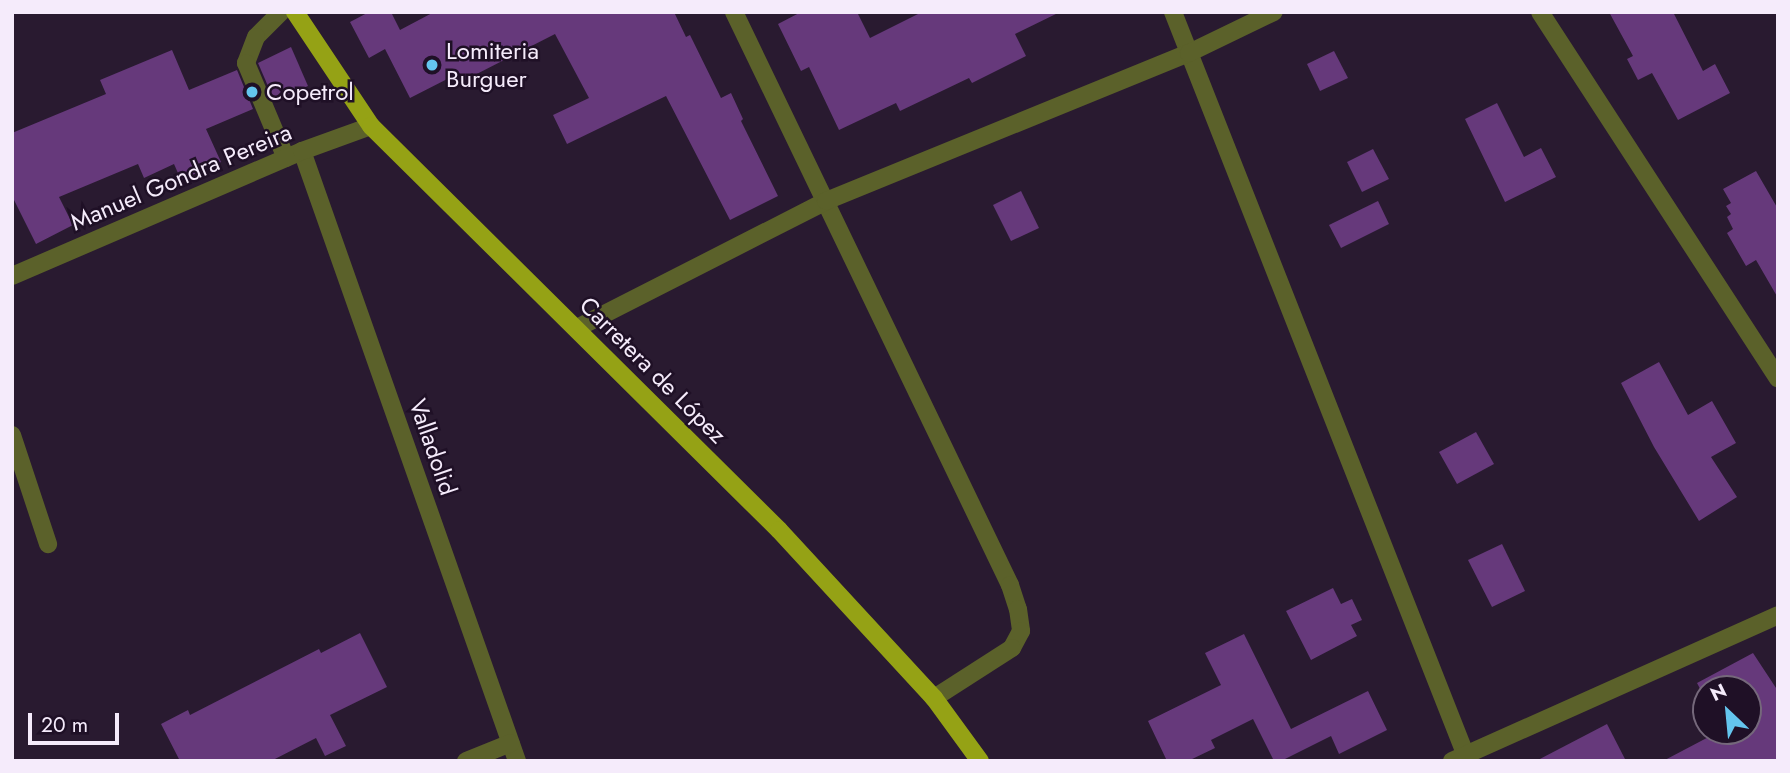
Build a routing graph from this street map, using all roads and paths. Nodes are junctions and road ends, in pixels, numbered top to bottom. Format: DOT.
graph roads {
  1 [pos="281,12"];
  2 [pos="295,12"];
  3 [pos="734,12"];
  4 [pos="1173,12"];
  5 [pos="1274,12"];
  6 [pos="1540,12"];
  7 [pos="1189,52"];
  8 [pos="371,126"];
  9 [pos="294,154"];
  10 [pos="826,201"];
  11 [pos="12,276"];
  12 [pos="577,328"];
  13 [pos="1778,379"];
  14 [pos="12,435"];
  15 [pos="48,544"];
  16 [pos="1778,615"];
  17 [pos="934,698"];
  18 [pos="511,743"];
  19 [pos="1462,759"];
  20 [pos="466,761"];
  21 [pos="517,761"];
  22 [pos="980,761"];
  1 -- 9 [label="street, Valladolid"];
  2 -- 8 [label="main road, Carretera de López"];
  3 -- 10 [label="street"];
  4 -- 7 [label="street"];
  5 -- 7 [label="street"];
  6 -- 13 [label="street"];
  7 -- 10 [label="street"];
  7 -- 19 [label="street"];
  8 -- 9 [label="street, Manuel Gondra Pereira"];
  8 -- 12 [label="main road, Carretera de López"];
  9 -- 11 [label="street, Manuel Gondra Pereira"];
  9 -- 18 [label="street, Valladolid"];
  10 -- 12 [label="street"];
  10 -- 17 [label="street"];
  12 -- 17 [label="main road, Carretera de López"];
  14 -- 15 [label="street"];
  16 -- 19 [label="street"];
  17 -- 22 [label="main road, Carretera de López"];
  18 -- 20 [label="street"];
  18 -- 21 [label="street, Valladolid"];
}
